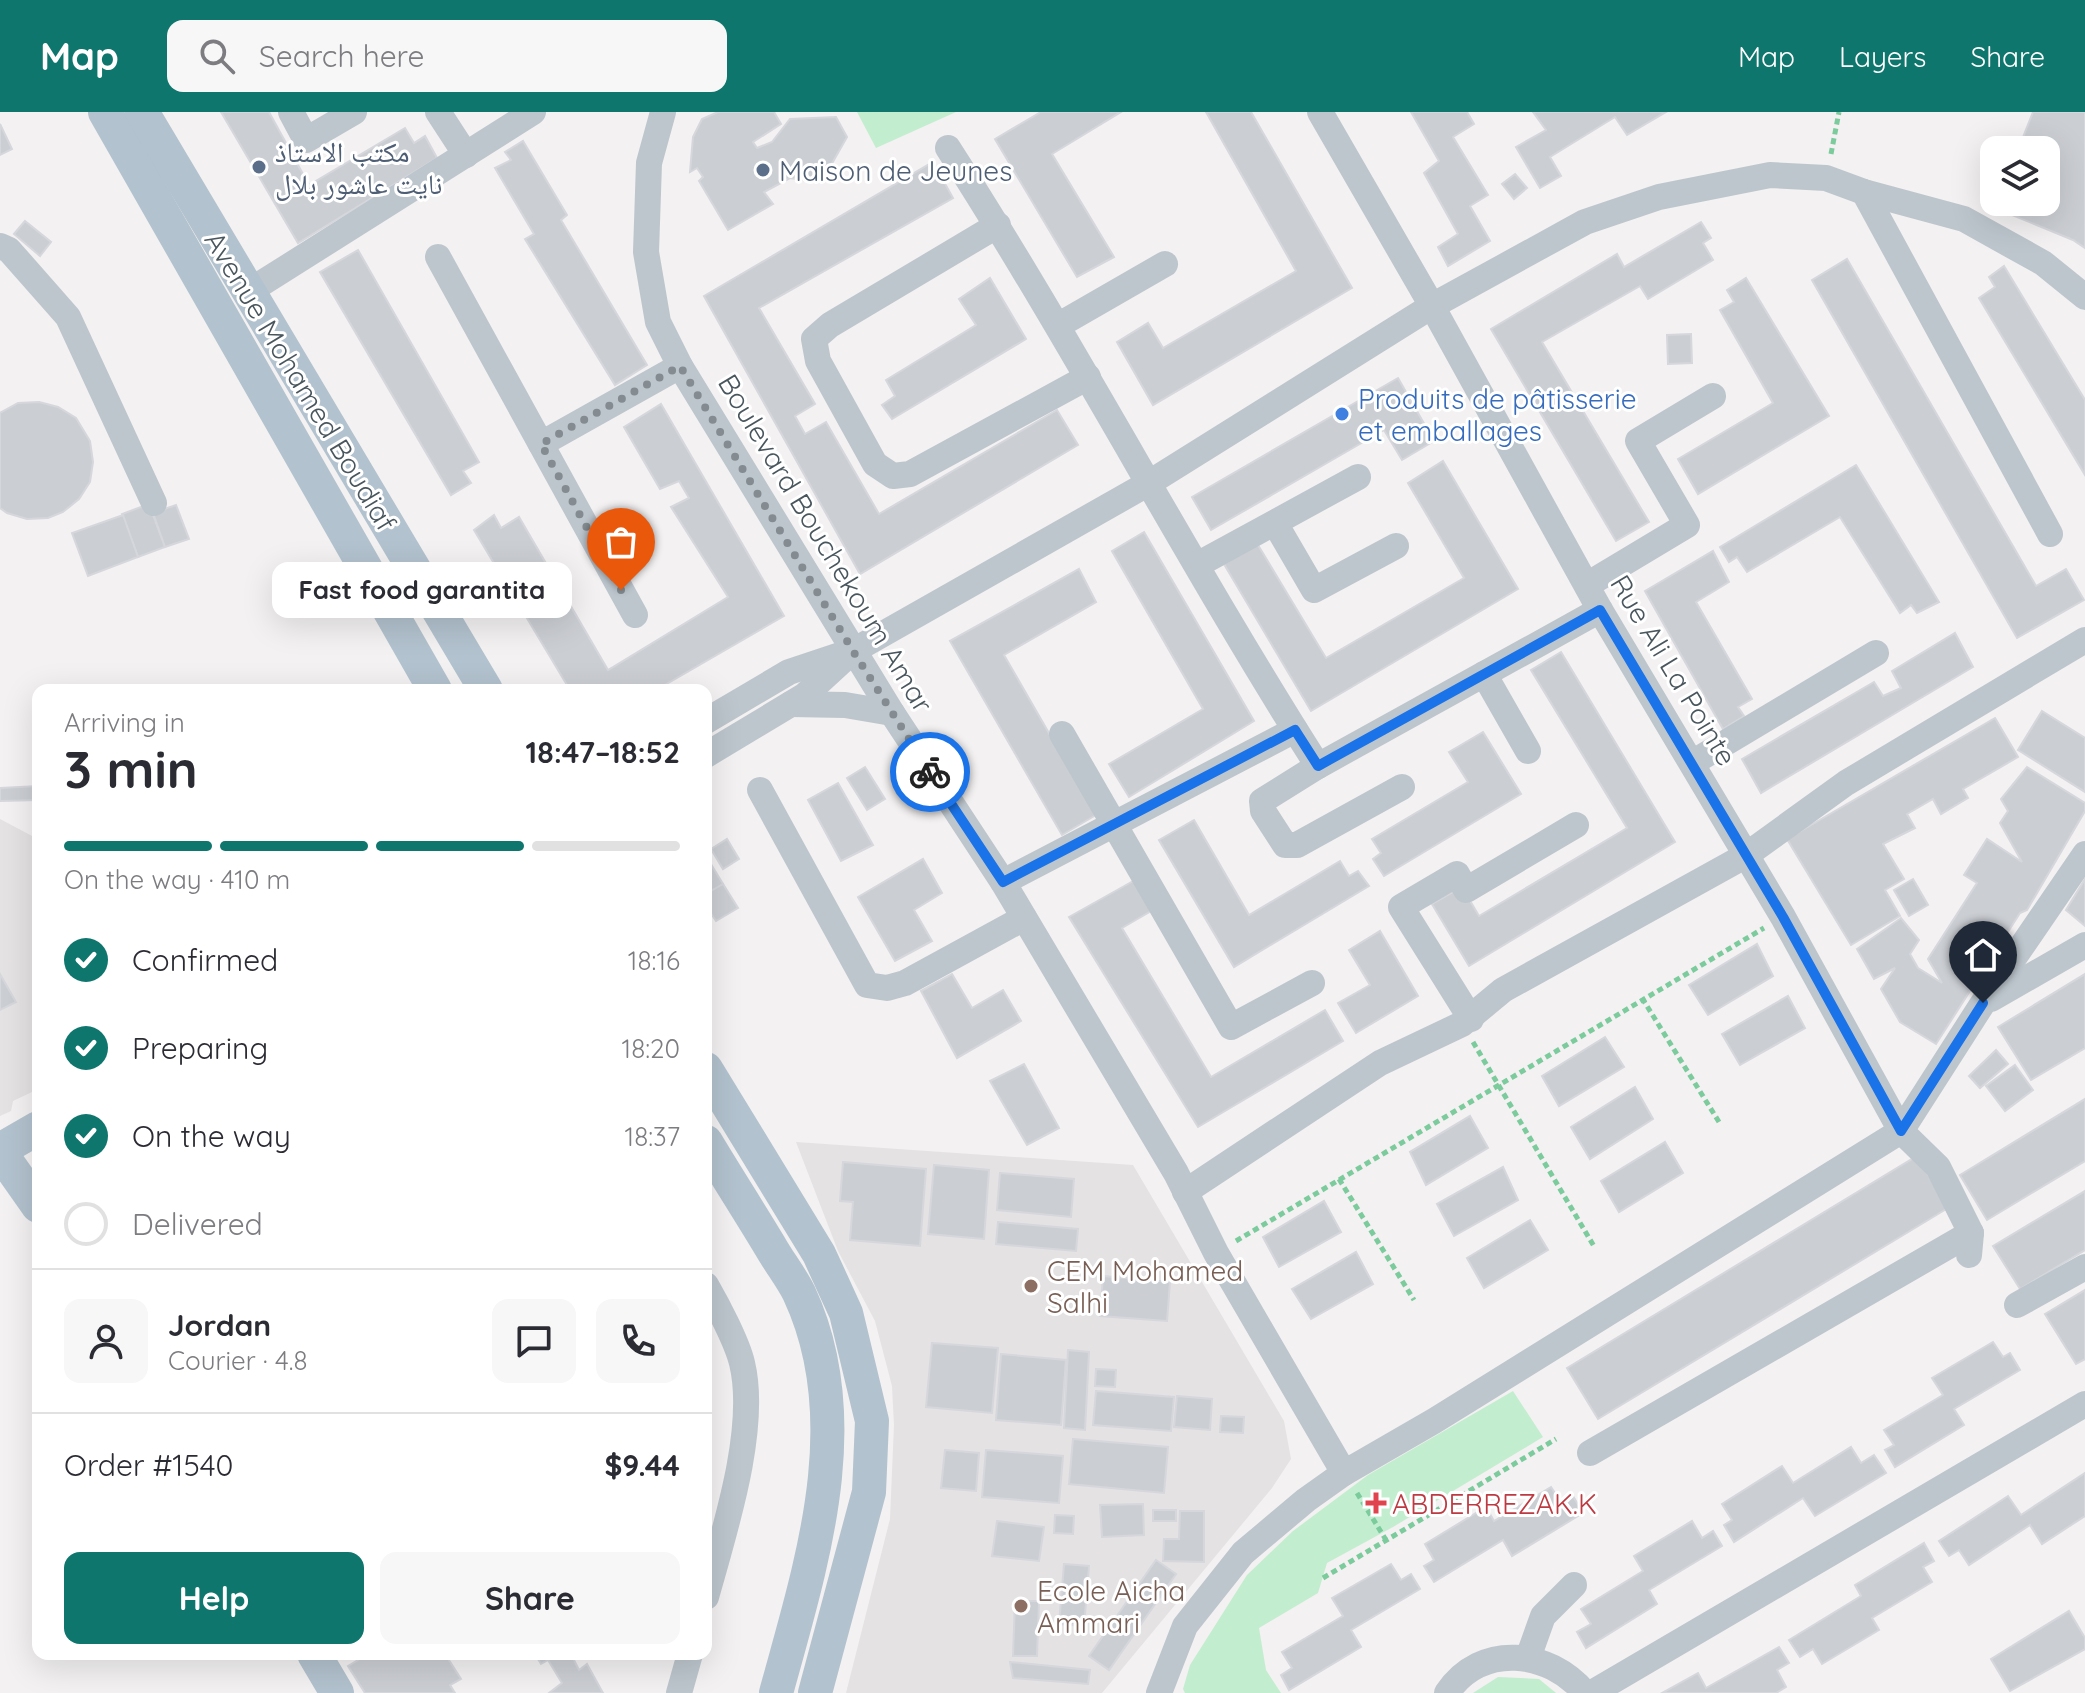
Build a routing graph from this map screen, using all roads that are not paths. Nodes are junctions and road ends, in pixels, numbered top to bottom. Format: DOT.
graph roads {
  1 [pos="105,112"];
  2 [pos="142,112"];
  3 [pos="291,112"];
  4 [pos="354,112"];
  5 [pos="438,112"];
  6 [pos="533,112"];
  7 [pos="663,112"];
  8 [pos="1320,112"];
  9 [pos="948,148"];
  10 [pos="466,155"];
  11 [pos="1864,192"];
  12 [pos="998,225"];
  13 [pos="0,246"];
  14 [pos="438,257"];
  15 [pos="1165,264"];
  16 [pos="248,292"];
  17 [pos="2085,297"];
  18 [pos="1432,306"];
  19 [pos="1059,325"];
  20 [pos="680,366"];
  21 [pos="1088,377"];
  22 [pos="1713,396"];
  23 [pos="541,444"];
  24 [pos="1358,477"];
  25 [pos="1149,483"];
  26 [pos="154,503"];
  27 [pos="1275,523"];
  28 [pos="2050,534"];
  29 [pos="1396,546"];
  30 [pos="1197,565"];
  31 [pos="1587,585"];
  32 [pos="1600,610"];
  33 [pos="635,615"];
  34 [pos="2085,640"];
  35 [pos="853,651"];
  36 [pos="1876,653"];
  37 [pos="1484,674"];
  38 [pos="432,684"];
  39 [pos="482,684"];
  40 [pos="791,704"];
  41 [pos="892,713"];
  42 [pos="712,717"];
  43 [pos="1295,730"];
  44 [pos="1062,734"];
  45 [pos="712,751"];
  46 [pos="1528,751"];
  47 [pos="1692,763"];
  48 [pos="1318,766"];
  49 [pos="1402,787"];
  50 [pos="760,790"];
  51 [pos="1576,825"];
  52 [pos="1113,827"];
  53 [pos="2085,854"];
  54 [pos="1745,856"];
  55 [pos="1003,882"];
  56 [pos="1024,918"];
  57 [pos="2085,945"];
  58 [pos="1312,983"];
  59 [pos="1983,1003"];
  60 [pos="1466,1021"];
  61 [pos="712,1079"];
  62 [pos="1901,1131"];
  63 [pos="32,1132"];
  64 [pos="0,1151"];
  65 [pos="712,1152"];
  66 [pos="1185,1192"];
  67 [pos="32,1197"];
  68 [pos="2085,1267"];
  69 [pos="712,1298"];
  70 [pos="2017,1305"];
  71 [pos="2085,1404"];
  72 [pos="1590,1453"];
  73 [pos="1344,1473"];
  74 [pos="712,1568"];
  75 [pos="1574,1585"];
  76 [pos="1528,1658"];
  77 [pos="318,1660"];
  78 [pos="688,1660"];
  79 [pos="337,1693"];
  80 [pos="679,1693"];
  81 [pos="776,1693"];
  82 [pos="815,1693"];
  83 [pos="1159,1693"];
  84 [pos="1447,1693"];
  85 [pos="1585,1693"];
  86 [pos="1592,1693"];
  1 -- 38 [label="main road, Avenue Mohamed Boudiaf"];
  2 -- 16 [label="main road, Avenue Mohamed Boudiaf"];
  3 -- 4 [label="street"];
  5 -- 10 [label="street"];
  6 -- 10 [label="street"];
  7 -- 20 [label="street, Boulevard Bouchekoum Amar"];
  8 -- 18 [label="street, Rue Ali La Pointe"];
  9 -- 12 [label="street"];
  10 -- 16 [label="street"];
  11 -- 17 [label="street"];
  11 -- 18 [label="street"];
  11 -- 28 [label="street"];
  12 -- 19 [label="street"];
  12 -- 21 [label="street"];
  13 -- 26 [label="street"];
  14 -- 23 [label="street"];
  15 -- 19 [label="street"];
  16 -- 39 [label="main road, Avenue Mohamed Boudiaf"];
  18 -- 25 [label="street"];
  18 -- 31 [label="street, Rue Ali La Pointe"];
  19 -- 21 [label="street"];
  20 -- 23 [label="street"];
  20 -- 35 [label="street, Boulevard Bouchekoum Amar"];
  21 -- 25 [label="street"];
  22 -- 31 [label="street"];
  23 -- 33 [label="street"];
  24 -- 27 [label="street"];
  25 -- 30 [label="street"];
  25 -- 35 [label="street"];
  27 -- 29 [label="street"];
  27 -- 30 [label="street"];
  30 -- 43 [label="street"];
  31 -- 32 [label="street, Rue Ali La Pointe"];
  32 -- 37 [label="street"];
  32 -- 47 [label="street, Rue Ali La Pointe"];
  34 -- 54 [label="street"];
  35 -- 40 [label="street"];
  35 -- 41 [label="street, Boulevard Bouchekoum Amar"];
  35 -- 42 [label="street"];
  36 -- 47 [label="street"];
  37 -- 46 [label="street"];
  37 -- 48 [label="street"];
  40 -- 41 [label="street"];
  40 -- 45 [label="street"];
  41 -- 55 [label="street, Boulevard Bouchekoum Amar"];
  43 -- 48 [label="street"];
  43 -- 52 [label="street"];
  44 -- 52 [label="street"];
  47 -- 54 [label="street, Rue Ali La Pointe"];
  48 -- 49 [label="street"];
  50 -- 56 [label="street"];
  51 -- 60 [label="street"];
  52 -- 55 [label="street"];
  52 -- 58 [label="street"];
  53 -- 59 [label="street"];
  54 -- 60 [label="street"];
  54 -- 62 [label="street, Rue Ali La Pointe"];
  55 -- 56 [label="street, Boulevard Bouchekoum Amar"];
  56 -- 66 [label="street, Boulevard Bouchekoum Amar"];
  57 -- 59 [label="street"];
  59 -- 62 [label="street"];
  60 -- 66 [label="street"];
  61 -- 82 [label="main road"];
  62 -- 72 [label="street, Rue Ali La Pointe"];
  62 -- 73 [label="street"];
  63 -- 64 [label="main road"];
  64 -- 67 [label="main road"];
  65 -- 81 [label="main road"];
  66 -- 73 [label="street, Boulevard Bouchekoum Amar"];
  68 -- 70 [label="street"];
  69 -- 74 [label="street"];
  71 -- 86 [label="street"];
  73 -- 83 [label="street"];
  75 -- 76 [label="street"];
  76 -- 84 [label="street"];
  76 -- 85 [label="street"];
  77 -- 79 [label="main road"];
  78 -- 80 [label="street"];
}
